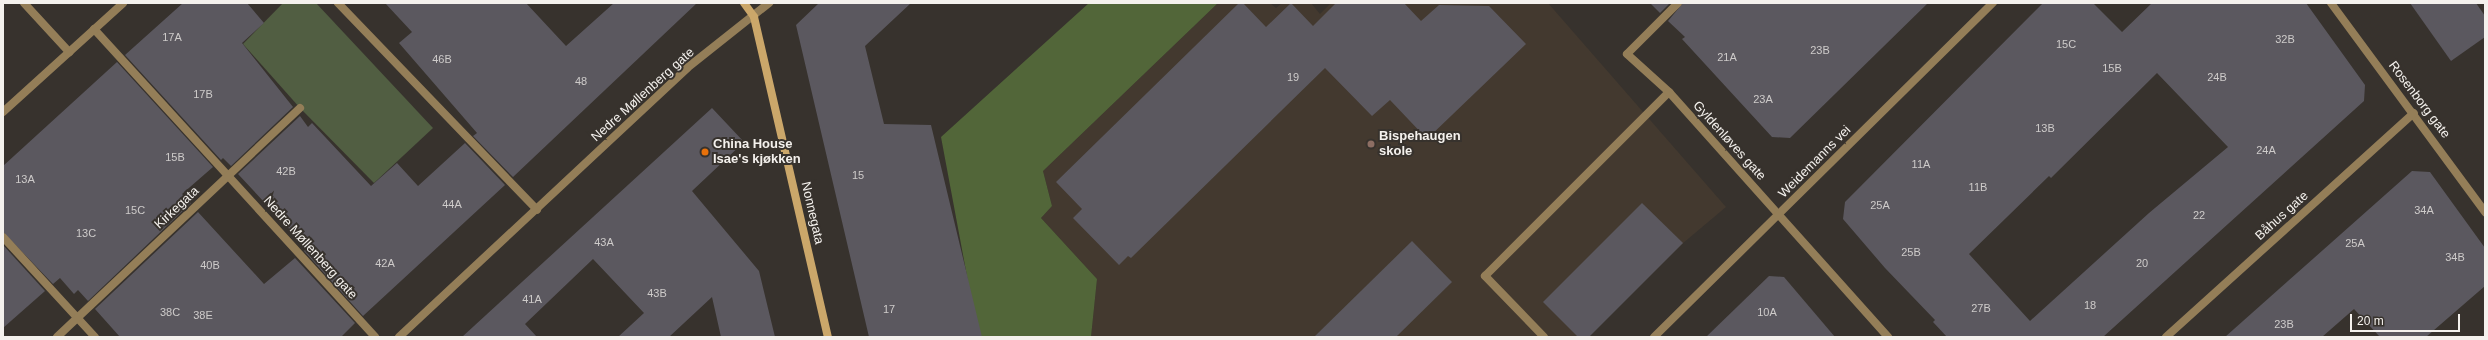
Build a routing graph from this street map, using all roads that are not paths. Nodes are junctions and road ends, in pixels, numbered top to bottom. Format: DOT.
graph roads {
  1 [pos="24,3"];
  2 [pos="123,3"];
  3 [pos="338,3"];
  4 [pos="744,3"];
  5 [pos="769,3"];
  6 [pos="1678,3"];
  7 [pos="1993,3"];
  8 [pos="2331,3"];
  9 [pos="754,17"];
  10 [pos="94,29"];
  11 [pos="69,52"];
  12 [pos="1669,92"];
  13 [pos="300,108"];
  14 [pos="3,112"];
  15 [pos="2414,113"];
  16 [pos="227,176"];
  17 [pos="537,210"];
  18 [pos="2485,212"];
  19 [pos="1779,214"];
  20 [pos="3,237"];
  21 [pos="78,318"];
  22 [pos="56,337"];
  23 [pos="95,337"];
  24 [pos="375,337"];
  25 [pos="399,337"];
  26 [pos="828,337"];
  27 [pos="1544,337"];
  28 [pos="1654,337"];
  29 [pos="1888,337"];
  30 [pos="2166,337"];
  1 -- 11 [label="street"];
  2 -- 10 [label="street"];
  3 -- 17 [label="street"];
  4 -- 9 [label="street, Nonnegata"];
  5 -- 9 [label="street, Nedre Møllenberg gate"];
  6 -- 12 [label="street, Gyldenløves gate"];
  7 -- 19 [label="street, Weidemanns vei"];
  8 -- 15 [label="street, Rosenborg gate"];
  9 -- 17 [label="street, Nedre Møllenberg gate"];
  9 -- 26 [label="street, Nonnegata"];
  10 -- 11 [label="street"];
  10 -- 16 [label="street"];
  11 -- 14 [label="street"];
  12 -- 19 [label="street, Gyldenløves gate"];
  12 -- 27 [label="street"];
  13 -- 16 [label="street, Kirkegata"];
  15 -- 18 [label="street, Rosenborg gate"];
  15 -- 30 [label="street, Båhus gate"];
  16 -- 21 [label="street, Kirkegata"];
  16 -- 24 [label="street, Nedre Møllenberg gate"];
  17 -- 25 [label="street, Nedre Møllenberg gate"];
  19 -- 28 [label="street, Weidemanns vei"];
  19 -- 29 [label="street, Gyldenløves gate"];
  20 -- 21 [label="street"];
  21 -- 22 [label="street, Kirkegata"];
  21 -- 23 [label="street"];
}
